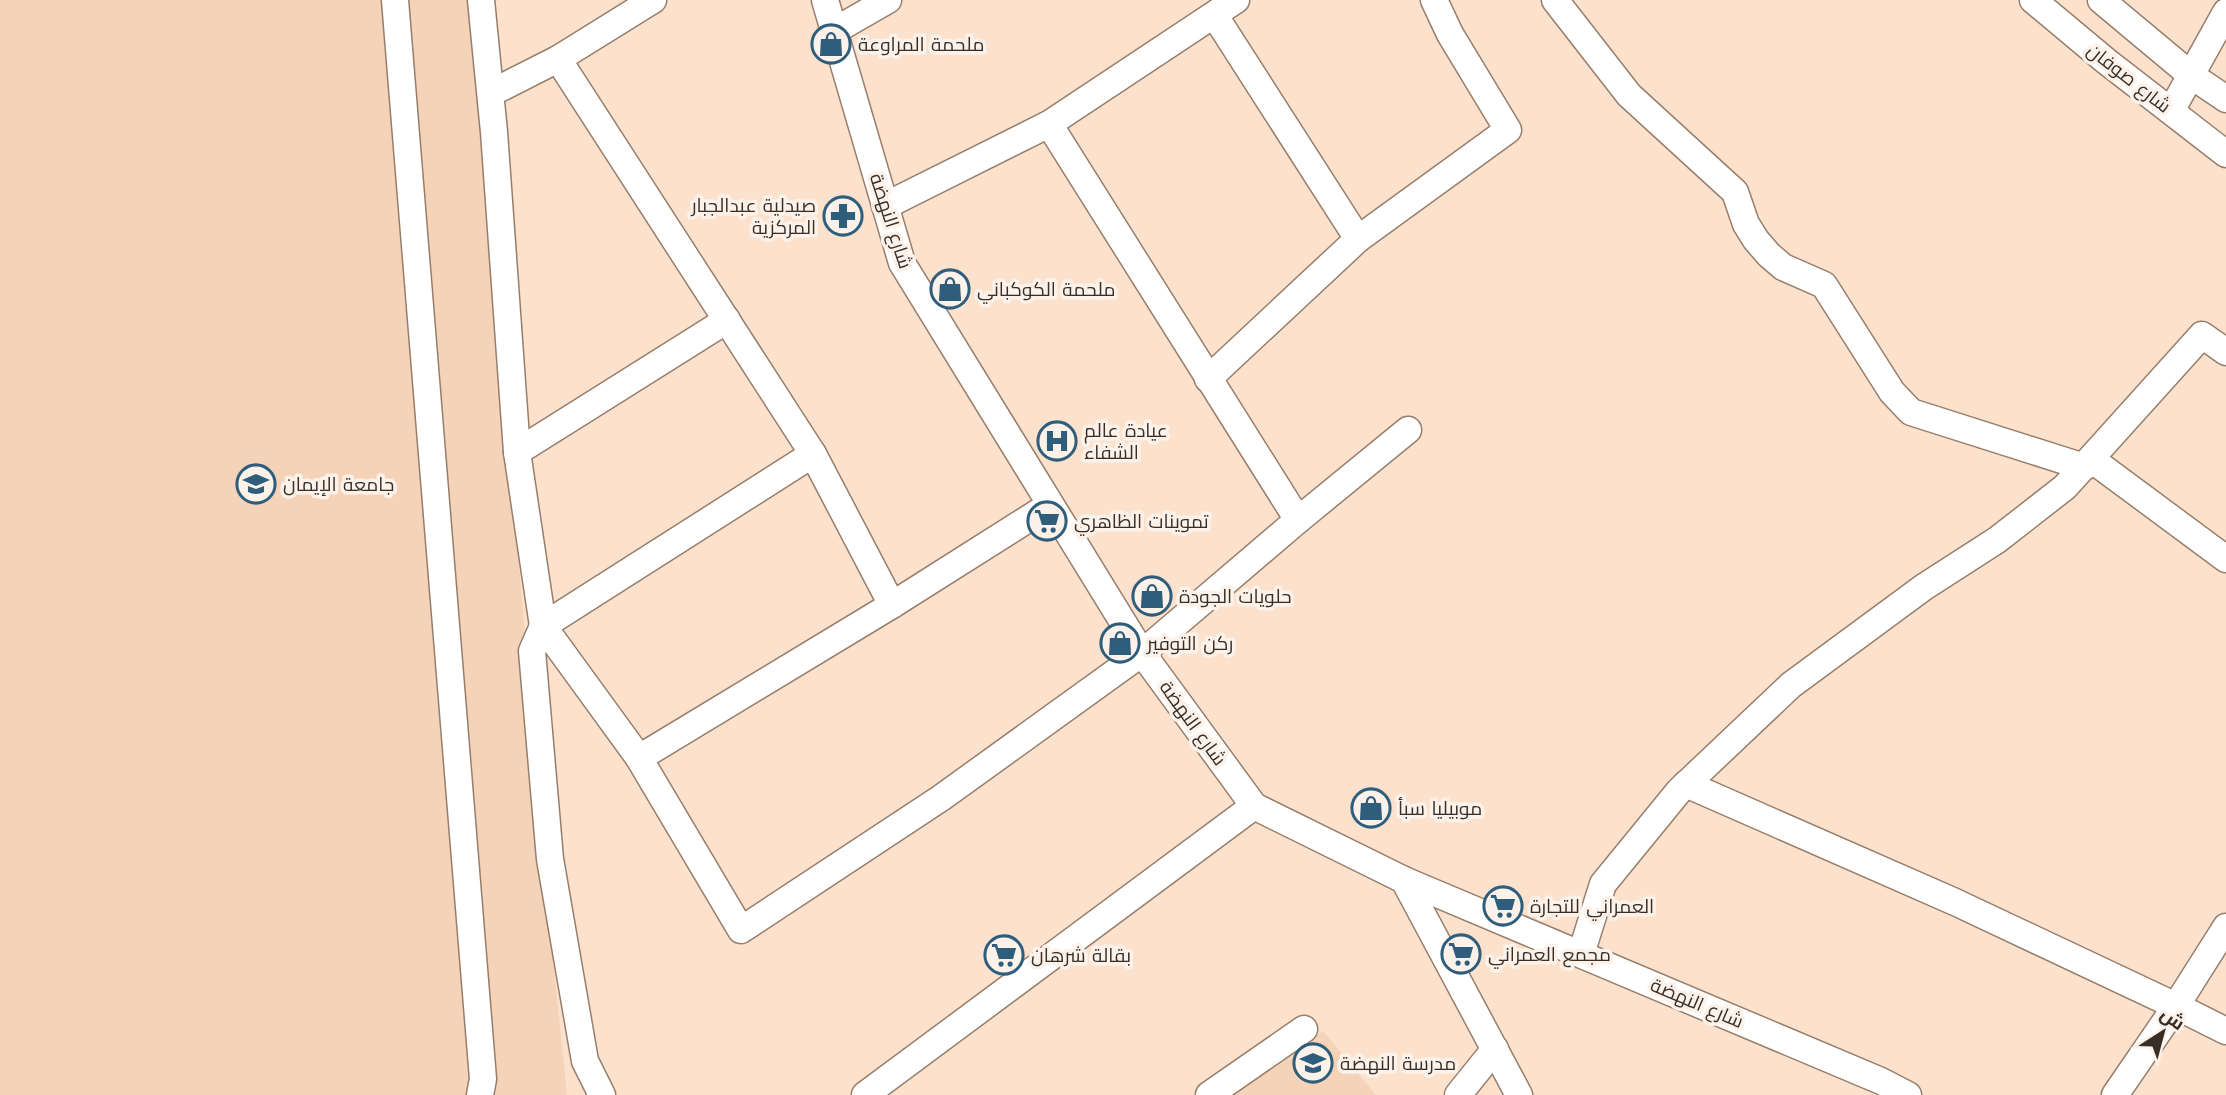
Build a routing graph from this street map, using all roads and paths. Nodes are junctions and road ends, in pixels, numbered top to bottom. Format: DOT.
graph roads {
  1 [pos="395,0"];
  2 [pos="481,0"];
  3 [pos="653,0"];
  4 [pos="825,0"];
  5 [pos="888,0"];
  6 [pos="1236,0"];
  7 [pos="1434,0"];
  8 [pos="1555,0"];
  9 [pos="2033,0"];
  10 [pos="2101,0"];
  11 [pos="2226,12"];
  12 [pos="1215,16"];
  13 [pos="834,31"];
  14 [pos="558,60"];
  15 [pos="2192,76"];
  16 [pos="491,93"];
  17 [pos="2226,99"];
  18 [pos="2171,111"];
  19 [pos="1049,124"];
  20 [pos="2226,154"];
  21 [pos="886,206"];
  22 [pos="1357,239"];
  23 [pos="727,320"];
  24 [pos="2226,352"];
  25 [pos="1208,379"];
  26 [pos="1408,430"];
  27 [pos="517,452"];
  28 [pos="813,454"];
  29 [pos="2088,463"];
  30 [pos="1050,505"];
  31 [pos="1298,520"];
  32 [pos="2226,559"];
  33 [pos="892,605"];
  34 [pos="543,626"];
  35 [pos="1142,653"];
  36 [pos="639,758"];
  37 [pos="1686,784"];
  38 [pos="1254,806"];
  39 [pos="1404,880"];
  40 [pos="2226,927"];
  41 [pos="1581,954"];
  42 [pos="2176,1006"];
  43 [pos="1304,1029"];
  44 [pos="2226,1031"];
  45 [pos="1495,1049"];
  46 [pos="1872,1088"];
  47 [pos="480,1095"];
  48 [pos="603,1095"];
  49 [pos="864,1095"];
  50 [pos="1209,1095"];
  51 [pos="1458,1095"];
  52 [pos="1519,1095"];
  53 [pos="1909,1095"];
  54 [pos="2115,1095"];
  1 -- 47 [label="street"];
  2 -- 16 [label="street"];
  3 -- 14 [label="street"];
  4 -- 13 [label="street, شارع النهضة"];
  5 -- 13 [label="street"];
  6 -- 12 [label="street"];
  7 -- 22 [label="street"];
  8 -- 29 [label="street"];
  9 -- 18 [label="street, شارع صوفان"];
  10 -- 15 [label="street, شارع صوفان"];
  11 -- 15 [label="street"];
  12 -- 19 [label="street"];
  12 -- 22 [label="street"];
  13 -- 21 [label="street, شارع النهضة"];
  14 -- 16 [label="street"];
  14 -- 23 [label="street"];
  15 -- 17 [label="street, شارع صوفان"];
  15 -- 18 [label="street"];
  16 -- 27 [label="street"];
  18 -- 20 [label="street, شارع صوفان"];
  19 -- 21 [label="street"];
  19 -- 25 [label="street"];
  21 -- 30 [label="street, شارع النهضة"];
  22 -- 25 [label="street"];
  23 -- 27 [label="street"];
  23 -- 28 [label="street"];
  24 -- 29 [label="street"];
  25 -- 31 [label="street"];
  26 -- 31 [label="street"];
  27 -- 34 [label="street"];
  28 -- 33 [label="street"];
  28 -- 34 [label="street"];
  29 -- 32 [label="street"];
  29 -- 37 [label="street"];
  30 -- 33 [label="street"];
  30 -- 35 [label="street, شارع النهضة"];
  31 -- 35 [label="street"];
  33 -- 36 [label="street"];
  34 -- 36 [label="street"];
  34 -- 48 [label="street"];
  35 -- 36 [label="street"];
  35 -- 38 [label="street, شارع النهضة"];
  37 -- 41 [label="street"];
  37 -- 42 [label="street"];
  38 -- 39 [label="street, شارع النهضة"];
  38 -- 49 [label="street"];
  39 -- 41 [label="street, شارع النهضة"];
  39 -- 45 [label="street"];
  40 -- 42 [label="street"];
  41 -- 46 [label="street, شارع النهضة"];
  42 -- 44 [label="street"];
  42 -- 54 [label="street"];
  43 -- 50 [label="street"];
  45 -- 51 [label="street"];
  45 -- 52 [label="street"];
  46 -- 53 [label="street, شارع النهضة"];
}
